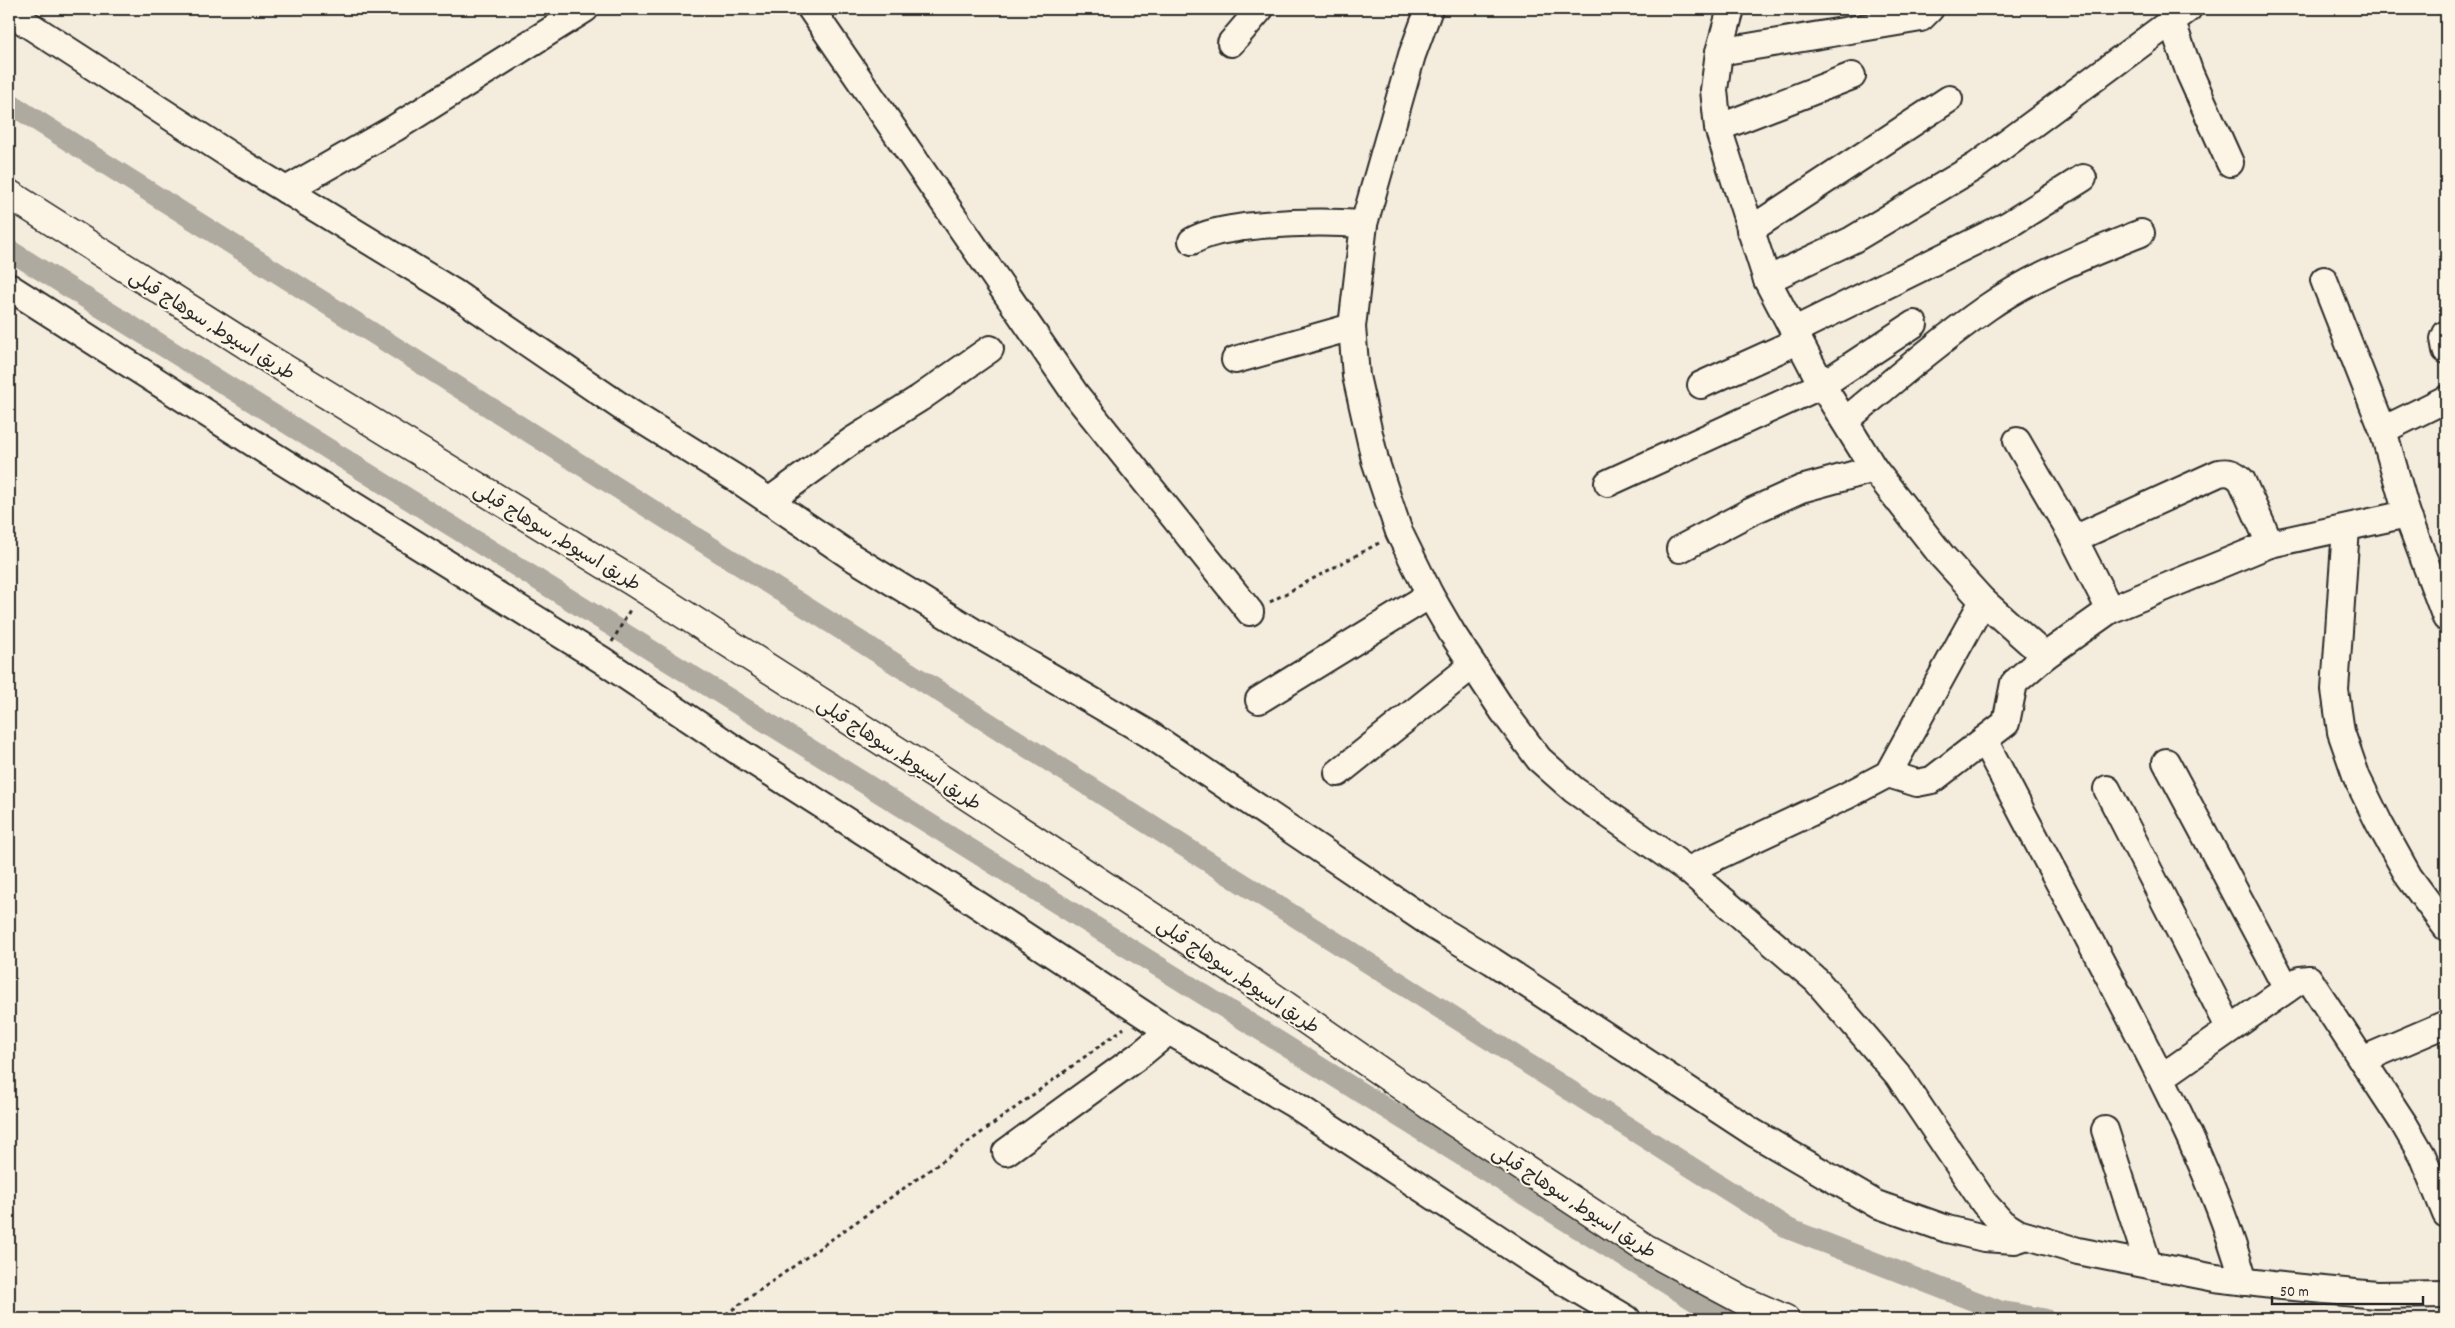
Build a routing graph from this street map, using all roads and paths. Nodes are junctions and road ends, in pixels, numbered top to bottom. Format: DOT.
graph roads {
  1 [pos="585,9"];
  2 [pos="811,9"];
  3 [pos="1260,9"];
  4 [pos="1429,9"];
  5 [pos="1731,9"];
  6 [pos="1930,9"];
  7 [pos="9,12"];
  8 [pos="2180,15"];
  9 [pos="1231,43"];
  10 [pos="1719,52"];
  11 [pos="1852,76"];
  12 [pos="1949,99"];
  13 [pos="1718,128"];
  14 [pos="2230,163"];
  15 [pos="2083,178"];
  16 [pos="286,190"];
  17 [pos="9,194"];
  18 [pos="1364,224"];
  19 [pos="1750,230"];
  20 [pos="2141,233"];
  21 [pos="1192,241"];
  22 [pos="1767,280"];
  23 [pos="2324,280"];
  24 [pos="9,287"];
  25 [pos="1914,324"];
  26 [pos="1352,328"];
  27 [pos="2446,334"];
  28 [pos="1796,336"];
  29 [pos="990,349"];
  30 [pos="2446,350"];
  31 [pos="1235,360"];
  32 [pos="1701,385"];
  33 [pos="1822,385"];
  34 [pos="2446,399"];
  35 [pos="1845,421"];
  36 [pos="2383,430"];
  37 [pos="2017,441"];
  38 [pos="1874,469"];
  39 [pos="1608,483"];
  40 [pos="769,501"];
  41 [pos="2407,514"];
  42 [pos="2346,528"];
  43 [pos="1399,532"];
  44 [pos="2074,539"];
  45 [pos="2270,544"];
  46 [pos="1680,549"];
  47 [pos="2439,575"];
  48 [pos="1430,595"];
  49 [pos="1983,601"];
  50 [pos="2110,610"];
  51 [pos="1250,612"];
  52 [pos="625,618"];
  53 [pos="2446,618"];
  54 [pos="611,644"];
  55 [pos="2045,656"];
  56 [pos="1473,665"];
  57 [pos="1260,700"];
  58 [pos="1984,740"];
  59 [pos="2166,762"];
  60 [pos="1338,773"];
  61 [pos="1888,774"];
  62 [pos="2107,789"];
  63 [pos="1688,870"];
  64 [pos="2446,927"];
  65 [pos="2287,989"];
  66 [pos="1141,1013"];
  67 [pos="2446,1024"];
  68 [pos="2230,1029"];
  69 [pos="1168,1031"];
  70 [pos="2362,1060"];
  71 [pos="2161,1075"];
  72 [pos="2105,1130"];
  73 [pos="1006,1152"];
  74 [pos="2446,1214"];
  75 [pos="2027,1236"];
  76 [pos="2148,1264"];
  77 [pos="2244,1282"];
  78 [pos="2446,1294"];
  79 [pos="719,1319"];
  80 [pos="1627,1319"];
  81 [pos="1785,1319"];
  1 -- 16 [label="street"];
  2 -- 51 [label="street"];
  3 -- 9 [label="street"];
  4 -- 18 [label="street"];
  5 -- 10 [label="street"];
  6 -- 10 [label="street"];
  7 -- 16 [label="street"];
  8 -- 14 [label="street"];
  8 -- 22 [label="street"];
  10 -- 13 [label="street"];
  11 -- 13 [label="street"];
  12 -- 19 [label="street"];
  13 -- 19 [label="street"];
  15 -- 28 [label="street"];
  16 -- 40 [label="street"];
  17 -- 81 [label="main road, طريق اسيوط, سوهاج قبلى"];
  18 -- 21 [label="street"];
  18 -- 26 [label="street"];
  19 -- 22 [label="street"];
  20 -- 35 [label="street"];
  22 -- 28 [label="street"];
  23 -- 36 [label="street"];
  24 -- 66 [label="street"];
  25 -- 33 [label="street"];
  26 -- 31 [label="street"];
  26 -- 43 [label="street"];
  27 -- 30 [label="street"];
  28 -- 32 [label="street"];
  28 -- 33 [label="street"];
  29 -- 40 [label="street"];
  33 -- 35 [label="street"];
  33 -- 39 [label="street"];
  34 -- 36 [label="street"];
  35 -- 38 [label="street"];
  36 -- 41 [label="street"];
  37 -- 44 [label="street"];
  38 -- 46 [label="street"];
  38 -- 49 [label="street"];
  40 -- 75 [label="street"];
  41 -- 42 [label="street"];
  41 -- 47 [label="street"];
  42 -- 45 [label="street"];
  42 -- 64 [label="street"];
  43 -- 48 [label="street"];
  43 -- 51 [label="path"];
  44 -- 45 [label="street"];
  44 -- 50 [label="street"];
  45 -- 50 [label="street"];
  47 -- 53 [label="street"];
  48 -- 56 [label="street"];
  48 -- 57 [label="street"];
  49 -- 55 [label="street"];
  49 -- 61 [label="street"];
  50 -- 55 [label="street"];
  52 -- 54 [label="path"];
  55 -- 58 [label="street"];
  56 -- 60 [label="street"];
  56 -- 63 [label="street"];
  58 -- 61 [label="street"];
  58 -- 71 [label="street"];
  59 -- 65 [label="street"];
  61 -- 63 [label="street"];
  62 -- 68 [label="street"];
  63 -- 75 [label="street"];
  65 -- 68 [label="street"];
  65 -- 70 [label="street"];
  66 -- 69 [label="street"];
  66 -- 79 [label="path"];
  67 -- 70 [label="street"];
  68 -- 71 [label="street"];
  69 -- 73 [label="street"];
  69 -- 80 [label="street"];
  70 -- 74 [label="street"];
  71 -- 77 [label="street"];
  72 -- 76 [label="street"];
  75 -- 76 [label="street"];
  76 -- 77 [label="street"];
  77 -- 78 [label="street"];
}
